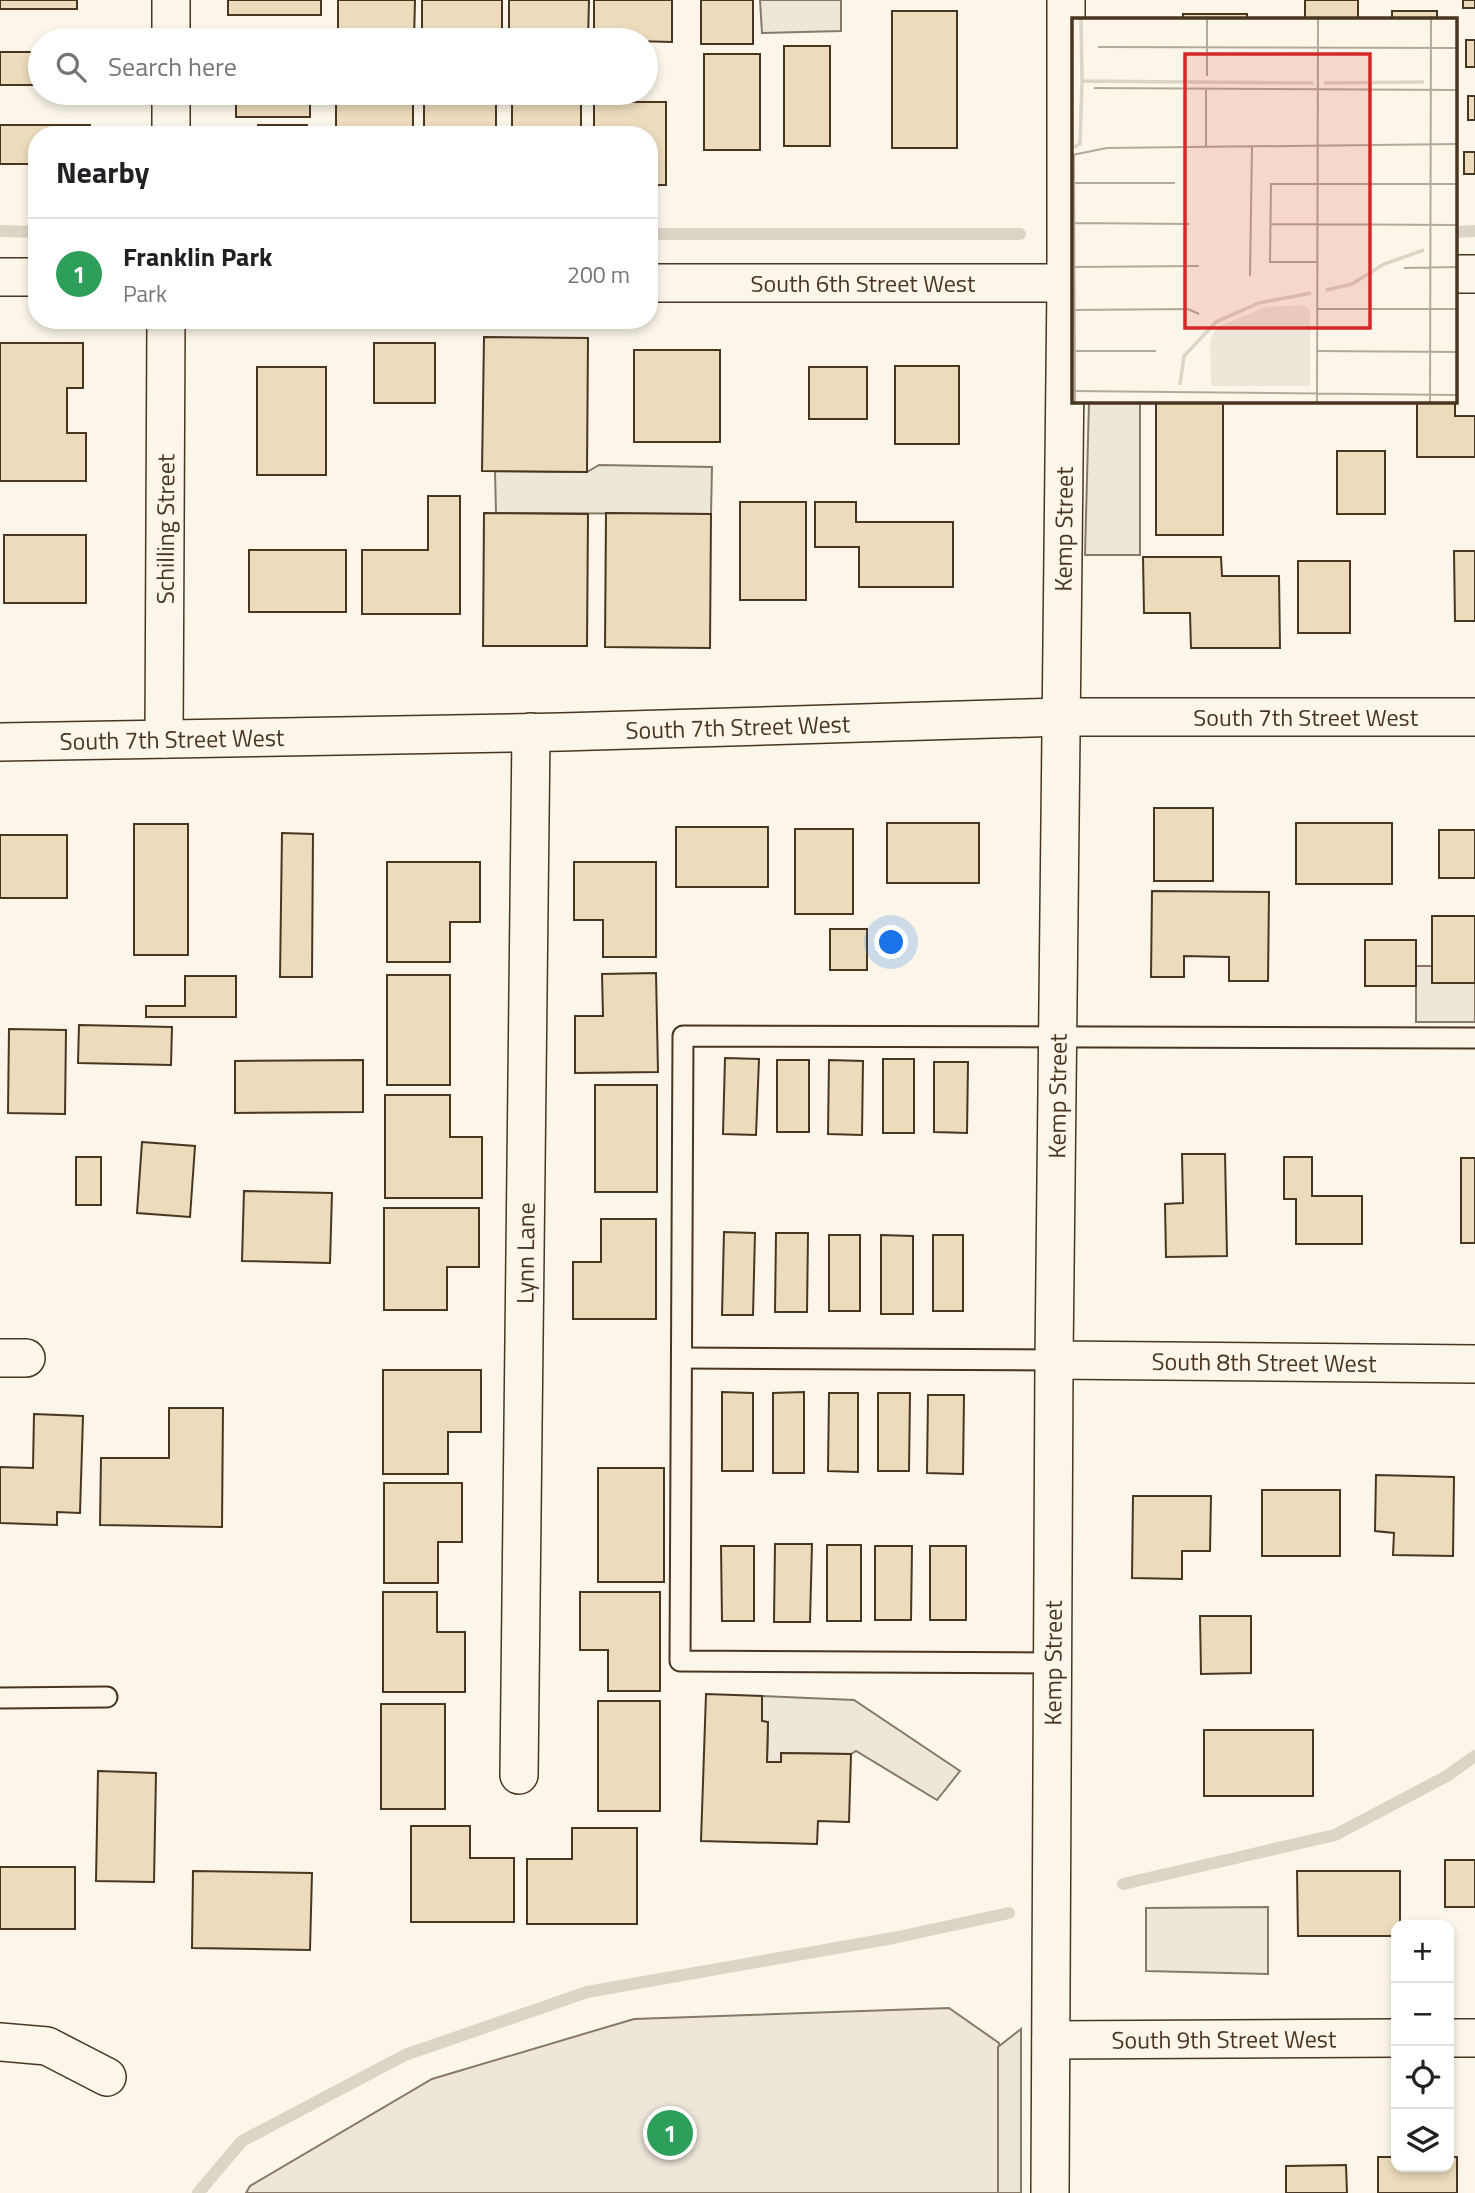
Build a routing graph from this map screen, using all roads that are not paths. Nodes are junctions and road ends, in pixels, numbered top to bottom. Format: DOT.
graph roads {
  1 [pos="171,0"];
  2 [pos="1066,0"];
  3 [pos="171,28"];
  4 [pos="171,105"];
  5 [pos="170,126"];
  6 [pos="0,277"];
  7 [pos="28,277"];
  8 [pos="658,283"];
  9 [pos="1070,284"];
  10 [pos="166,329"];
  11 [pos="1062,717"];
  12 [pos="1475,718"];
  13 [pos="531,732"];
  14 [pos="164,739"];
  15 [pos="0,742"];
  16 [pos="1058,1038"];
  17 [pos="1475,1038"];
  18 [pos="682,1358"];
  19 [pos="1054,1360"];
  20 [pos="1475,1364"];
  21 [pos="1052,1663"];
  22 [pos="107,1697"];
  23 [pos="0,1698"];
  24 [pos="519,1775"];
  25 [pos="1391,2038"];
  26 [pos="1454,2038"];
  27 [pos="1475,2038"];
  28 [pos="1051,2040"];
  29 [pos="0,2042"];
  30 [pos="107,2077"];
  31 [pos="1049,2193"];
  1 -- 3 [label="street"];
  2 -- 9 [label="street, Kemp Street"];
  4 -- 5 [label="street"];
  6 -- 7 [label="street"];
  8 -- 9 [label="street, South 6th Street West"];
  9 -- 11 [label="street, Kemp Street"];
  10 -- 14 [label="street, Schilling Street"];
  11 -- 12 [label="street, South 7th Street West"];
  11 -- 13 [label="street, South 7th Street West"];
  11 -- 16 [label="street, Kemp Street"];
  13 -- 14 [label="street, South 7th Street West"];
  13 -- 24 [label="street, Lynn Lane"];
  14 -- 15 [label="street, South 7th Street West"];
  16 -- 17 [label="lane"];
  16 -- 18 [label="lane"];
  16 -- 19 [label="street, Kemp Street"];
  18 -- 19 [label="lane"];
  18 -- 21 [label="lane"];
  19 -- 20 [label="street, South 8th Street West"];
  19 -- 21 [label="street, Kemp Street"];
  21 -- 28 [label="street, Kemp Street"];
  22 -- 23 [label="lane"];
  25 -- 28 [label="street, South 9th Street West"];
  26 -- 27 [label="street"];
  28 -- 31 [label="street, Kemp Street"];
  29 -- 30 [label="street"];
}
